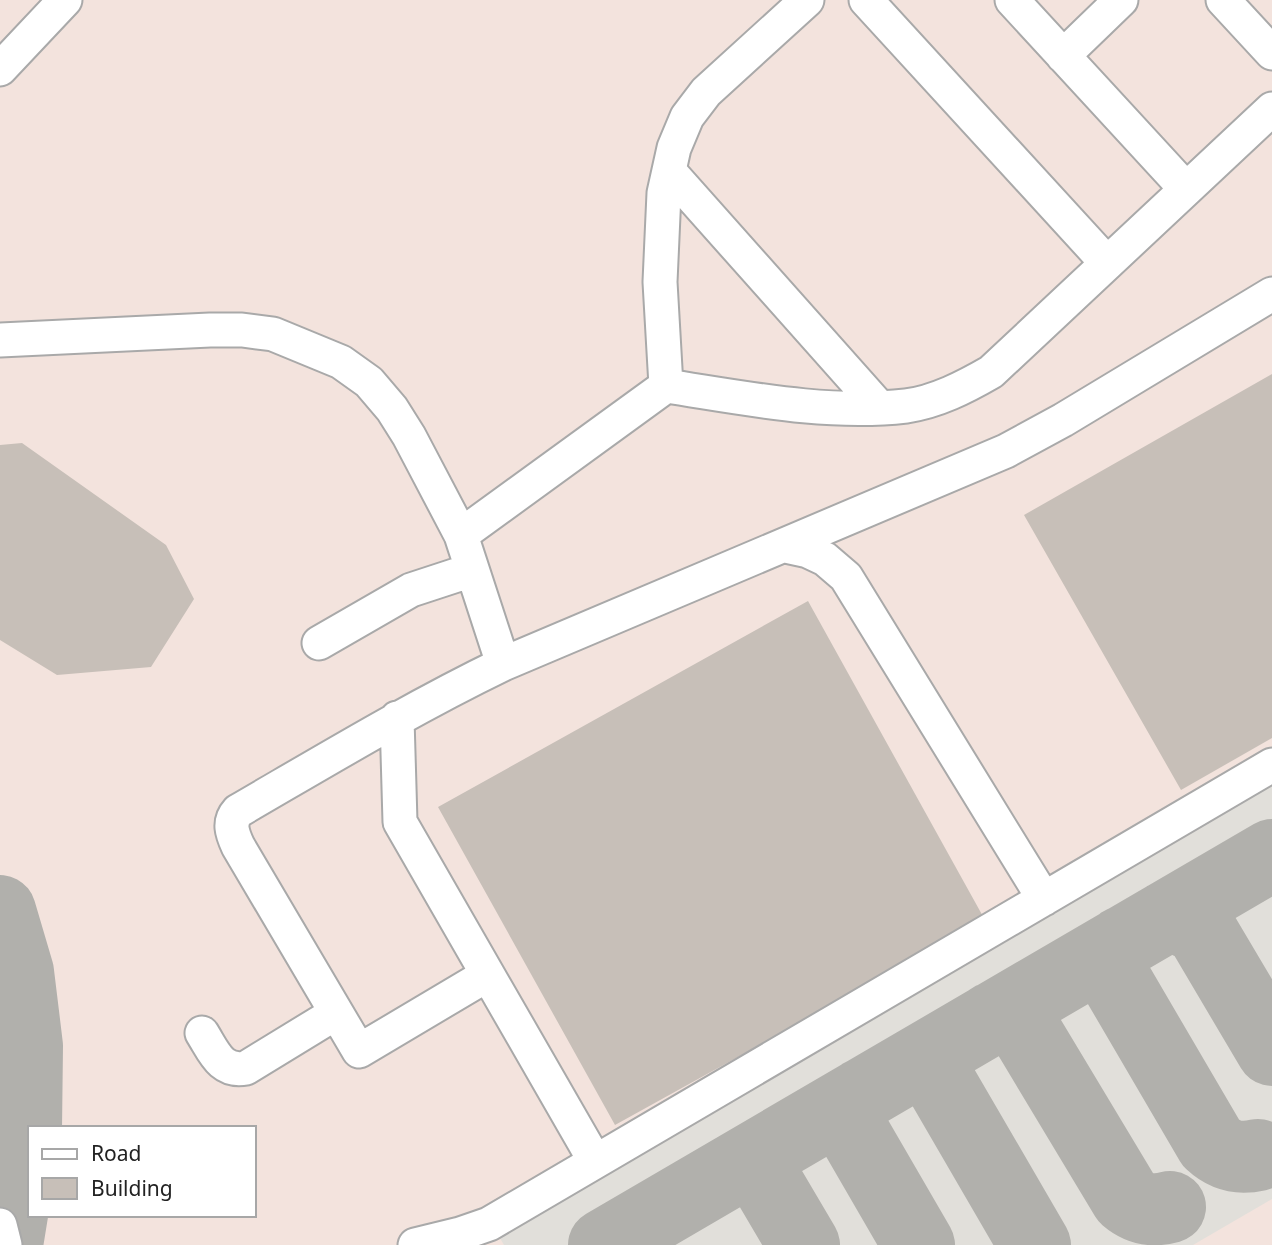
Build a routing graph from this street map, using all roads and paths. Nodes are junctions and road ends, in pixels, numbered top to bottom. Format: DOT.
graph roads {
  1 [pos="65,0"];
  2 [pos="807,0"];
  3 [pos="866,0"];
  4 [pos="1012,0"];
  5 [pos="1121,0"];
  6 [pos="1223,0"];
  7 [pos="1272,53"];
  8 [pos="1063,56"];
  9 [pos="0,69"];
  10 [pos="1272,109"];
  11 [pos="669,170"];
  12 [pos="1186,189"];
  13 [pos="1107,263"];
  14 [pos="1272,294"];
  15 [pos="0,340"];
  16 [pos="666,386"];
  17 [pos="879,407"];
  18 [pos="461,535"];
  19 [pos="785,546"];
  20 [pos="472,570"];
  21 [pos="319,643"];
  22 [pos="503,664"];
  23 [pos="397,718"];
  24 [pos="1272,765"];
  25 [pos="1044,899"];
  26 [pos="487,975"];
  27 [pos="336,1013"];
  28 [pos="202,1033"];
  29 [pos="595,1161"];
  30 [pos="0,1225"];
  31 [pos="5,1245"];
  32 [pos="415,1245"];
  1 -- 9 [label="lane"];
  2 -- 11 [label="lane"];
  3 -- 13 [label="lane"];
  4 -- 8 [label="lane"];
  5 -- 8 [label="lane"];
  6 -- 7 [label="lane"];
  8 -- 12 [label="lane"];
  10 -- 12 [label="lane"];
  11 -- 16 [label="lane"];
  11 -- 17 [label="lane"];
  12 -- 13 [label="lane"];
  13 -- 17 [label="lane"];
  14 -- 19 [label="lane"];
  15 -- 18 [label="lane"];
  16 -- 17 [label="lane"];
  16 -- 18 [label="lane"];
  18 -- 20 [label="lane"];
  19 -- 22 [label="lane"];
  19 -- 25 [label="lane"];
  20 -- 21 [label="lane"];
  20 -- 22 [label="lane"];
  22 -- 23 [label="lane"];
  23 -- 26 [label="lane"];
  23 -- 27 [label="lane"];
  24 -- 25 [label="lane"];
  25 -- 29 [label="lane"];
  26 -- 27 [label="lane"];
  26 -- 29 [label="lane"];
  27 -- 28 [label="lane"];
  29 -- 32 [label="lane"];
  30 -- 31 [label="lane"];
}
